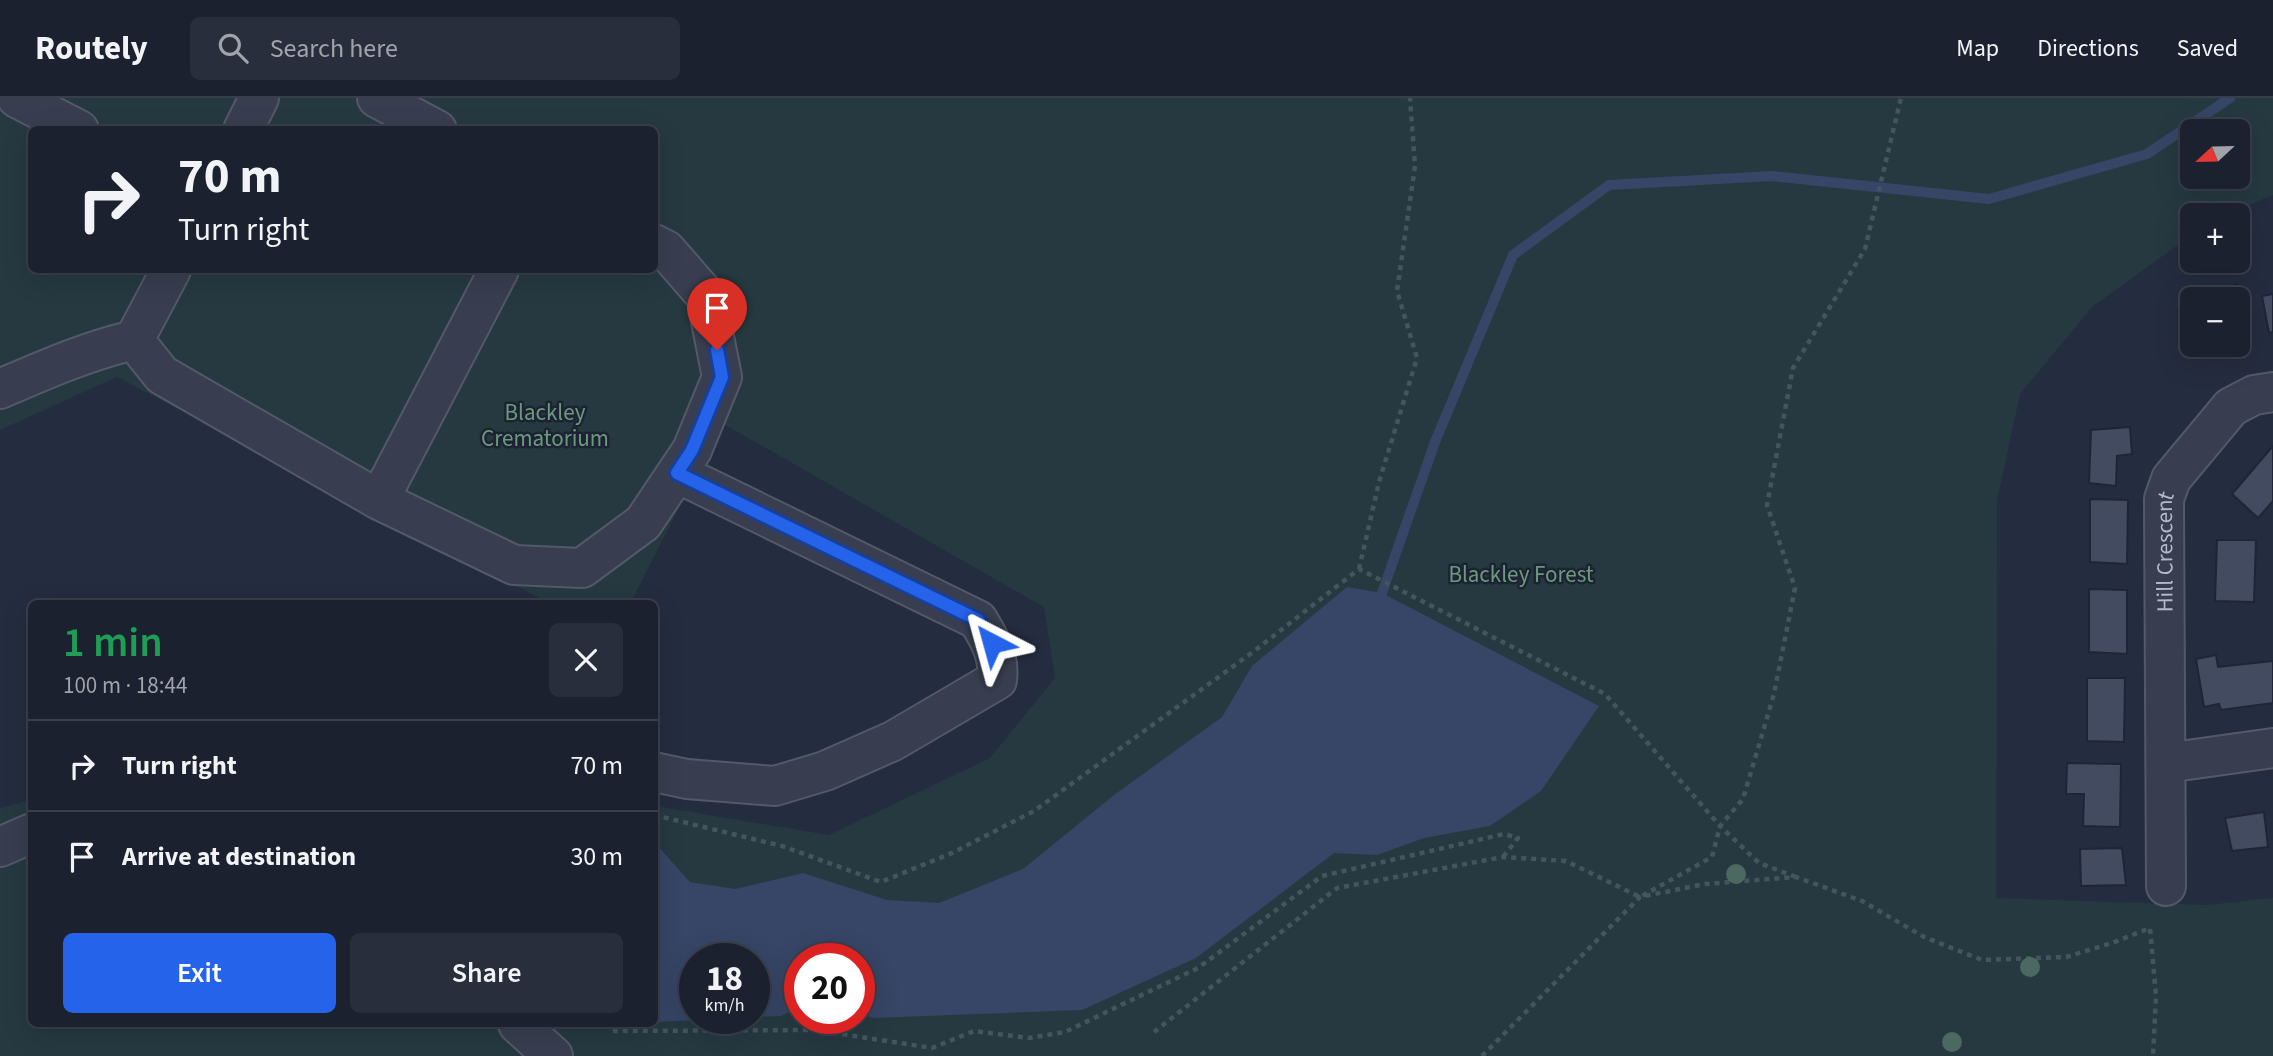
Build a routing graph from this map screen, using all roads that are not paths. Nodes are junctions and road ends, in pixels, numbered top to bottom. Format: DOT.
graph roads {
  1 [pos="17,98"];
  2 [pos="259,98"];
  3 [pos="377,98"];
  4 [pos="71,126"];
  5 [pos="245,126"];
  6 [pos="430,126"];
  7 [pos="658,246"];
  8 [pos="169,273"];
  9 [pos="497,273"];
  10 [pos="134,340"];
  11 [pos="0,389"];
  12 [pos="2273,392"];
  13 [pos="677,473"];
  14 [pos="379,500"];
  15 [pos="2273,748"];
  16 [pos="2166,763"];
  17 [pos="658,773"];
  18 [pos="28,835"];
  19 [pos="0,847"];
  20 [pos="2165,886"];
  21 [pos="521,1027"];
  22 [pos="553,1056"];
  1 -- 4 [label="street"];
  2 -- 5 [label="street"];
  3 -- 6 [label="street"];
  7 -- 13 [label="street"];
  8 -- 10 [label="street"];
  9 -- 14 [label="street"];
  10 -- 11 [label="street"];
  10 -- 14 [label="street"];
  12 -- 16 [label="street, Hill Crescent"];
  13 -- 14 [label="street"];
  13 -- 17 [label="street"];
  15 -- 16 [label="street"];
  16 -- 20 [label="street, Hill Crescent"];
  18 -- 19 [label="street"];
  21 -- 22 [label="street"];
}
